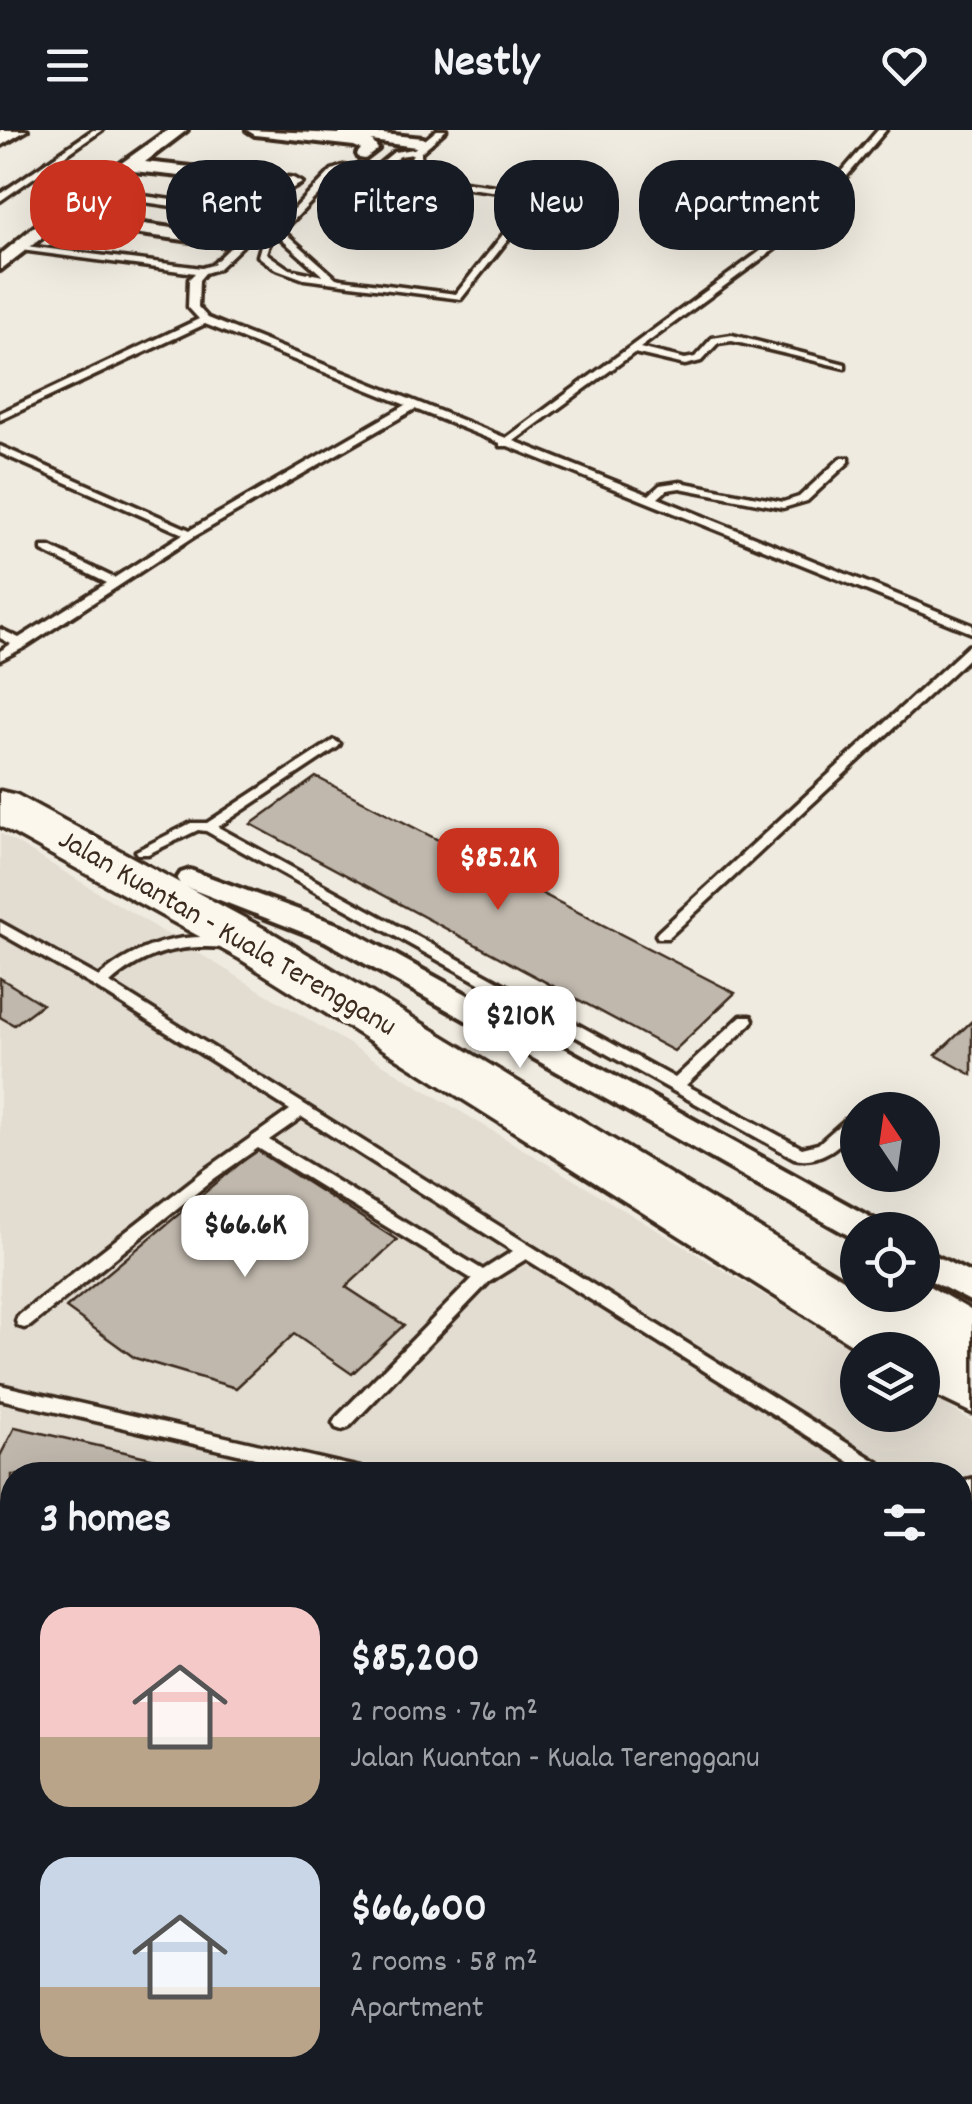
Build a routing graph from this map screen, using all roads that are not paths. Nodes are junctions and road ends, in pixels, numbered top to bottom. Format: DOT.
graph roads {
  1 [pos="15,130"];
  2 [pos="98,130"];
  3 [pos="179,130"];
  4 [pos="255,130"];
  5 [pos="323,130"];
  6 [pos="408,130"];
  7 [pos="882,130"];
  8 [pos="0,139"];
  9 [pos="429,139"];
  10 [pos="365,154"];
  11 [pos="141,160"];
  12 [pos="390,160"];
  13 [pos="474,187"];
  14 [pos="317,191"];
  15 [pos="0,198"];
  16 [pos="297,211"];
  17 [pos="30,240"];
  18 [pos="22,247"];
  19 [pos="297,248"];
  20 [pos="234,250"];
  21 [pos="262,250"];
  22 [pos="0,264"];
  23 [pos="202,270"];
  24 [pos="332,280"];
  25 [pos="205,320"];
  26 [pos="635,350"];
  27 [pos="840,366"];
  28 [pos="412,406"];
  29 [pos="0,417"];
  30 [pos="504,444"];
  31 [pos="0,449"];
  32 [pos="845,460"];
  33 [pos="649,500"];
  34 [pos="191,534"];
  35 [pos="46,550"];
  36 [pos="116,583"];
  37 [pos="972,630"];
  38 [pos="0,633"];
  39 [pos="22,644"];
  40 [pos="972,649"];
  41 [pos="0,656"];
  42 [pos="334,744"];
  43 [pos="0,765"];
  44 [pos="0,806"];
  45 [pos="208,826"];
  46 [pos="143,851"];
  47 [pos="190,879"];
  48 [pos="0,927"];
  49 [pos="663,935"];
  50 [pos="258,948"];
  51 [pos="100,984"];
  52 [pos="746,1020"];
  53 [pos="676,1086"];
  54 [pos="300,1111"];
  55 [pos="840,1133"];
  56 [pos="259,1141"];
  57 [pos="840,1216"];
  58 [pos="525,1251"];
  59 [pos="840,1262"];
  60 [pos="940,1272"];
  61 [pos="483,1278"];
  62 [pos="972,1289"];
  63 [pos="923,1312"];
  64 [pos="24,1321"];
  65 [pos="881,1332"];
  66 [pos="972,1341"];
  67 [pos="940,1369"];
  68 [pos="972,1388"];
  69 [pos="2,1398"];
  70 [pos="342,1422"];
  71 [pos="300,1462"];
  72 [pos="863,1462"];
  1 -- 8 [label="main road"];
  2 -- 15 [label="lane"];
  3 -- 11 [label="street"];
  4 -- 10 [label="street"];
  5 -- 9 [label="street"];
  6 -- 9 [label="street"];
  7 -- 26 [label="lane"];
  9 -- 12 [label="lane"];
  13 -- 24 [label="lane"];
  14 -- 16 [label="lane"];
  17 -- 18 [label="street"];
  18 -- 22 [label="street"];
  18 -- 23 [label="lane"];
  19 -- 24 [label="lane"];
  20 -- 23 [label="lane"];
  21 -- 24 [label="lane"];
  23 -- 25 [label="lane"];
  25 -- 28 [label="lane"];
  25 -- 29 [label="lane"];
  26 -- 27 [label="lane"];
  26 -- 30 [label="lane"];
  28 -- 30 [label="lane"];
  28 -- 34 [label="lane"];
  30 -- 33 [label="lane"];
  31 -- 34 [label="lane"];
  32 -- 33 [label="lane"];
  33 -- 37 [label="lane"];
  34 -- 36 [label="lane"];
  35 -- 36 [label="lane"];
  36 -- 39 [label="lane"];
  38 -- 39 [label="lane"];
  39 -- 41 [label="lane"];
  40 -- 49 [label="lane"];
  42 -- 45 [label="lane"];
  43 -- 46 [label="highway, Jalan Kuantan - Kuala Terengganu"];
  44 -- 50 [label="highway, Jalan Kuantan - Kuala Terengganu"];
  45 -- 46 [label="lane"];
  45 -- 53 [label="lane"];
  46 -- 47 [label="highway, Jalan Kuantan - Kuala Terengganu"];
  47 -- 57 [label="street"];
  47 -- 59 [label="highway, Jalan Kuantan - Kuala Terengganu"];
  48 -- 51 [label="lane"];
  50 -- 51 [label="lane"];
  50 -- 65 [label="highway, Jalan Kuantan - Kuala Terengganu"];
  51 -- 54 [label="lane"];
  52 -- 53 [label="lane"];
  53 -- 55 [label="lane"];
  54 -- 56 [label="lane"];
  54 -- 58 [label="lane"];
  56 -- 61 [label="lane"];
  56 -- 64 [label="lane"];
  58 -- 61 [label="lane"];
  58 -- 72 [label="lane"];
  60 -- 62 [label="street"];
  61 -- 70 [label="lane"];
  63 -- 66 [label="highway"];
  67 -- 68 [label="highway"];
  69 -- 71 [label="lane"];
}
